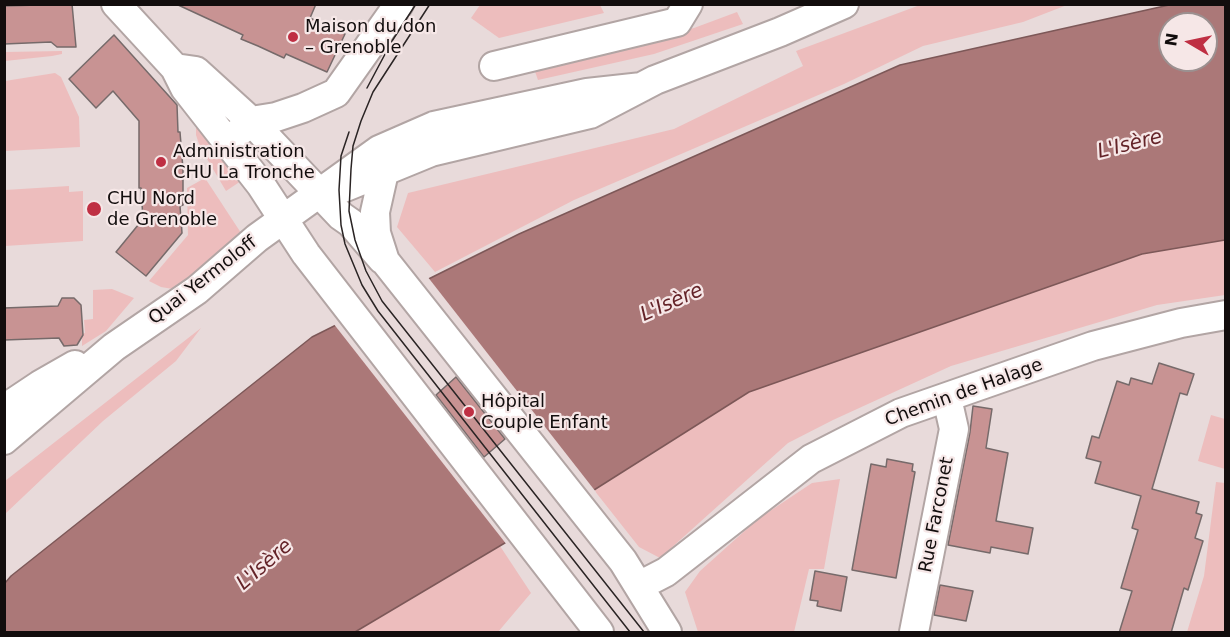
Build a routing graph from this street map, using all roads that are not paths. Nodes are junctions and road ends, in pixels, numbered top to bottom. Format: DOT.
graph roads {
  1 [pos="116,4"];
  2 [pos="399,4"];
  3 [pos="688,4"];
  4 [pos="844,4"];
  5 [pos="494,66"];
  6 [pos="175,68"];
  7 [pos="642,87"];
  8 [pos="251,121"];
  9 [pos="227,141"];
  10 [pos="384,172"];
  11 [pos="321,193"];
  12 [pos="284,218"];
  13 [pos="369,235"];
  14 [pos="1226,315"];
  15 [pos="122,342"];
  16 [pos="947,398"];
  17 [pos="4,409"];
  18 [pos="4,440"];
  19 [pos="639,586"];
  20 [pos="594,631"];
  21 [pos="667,633"];
  22 [pos="914,633"];
  1 -- 6 [label="street"];
  2 -- 8 [label="street"];
  3 -- 5 [label="street"];
  4 -- 7 [label="street"];
  6 -- 8 [label="street"];
  6 -- 9 [label="street"];
  7 -- 10 [label="street"];
  7 -- 11 [label="street, Quai Yermoloff"];
  8 -- 9 [label="street"];
  8 -- 11 [label="street"];
  9 -- 12 [label="street"];
  10 -- 11 [label="street"];
  10 -- 13 [label="street"];
  11 -- 12 [label="street, Quai Yermoloff"];
  11 -- 13 [label="street"];
  12 -- 15 [label="street, Quai Yermoloff"];
  12 -- 20 [label="street"];
  13 -- 19 [label="street"];
  14 -- 16 [label="street, Chemin de Halage"];
  15 -- 17 [label="street, Quai Yermoloff"];
  15 -- 18 [label="street, Quai Yermoloff"];
  16 -- 19 [label="street, Chemin de Halage"];
  16 -- 22 [label="street, Rue Farconet"];
  19 -- 21 [label="street"];
}
